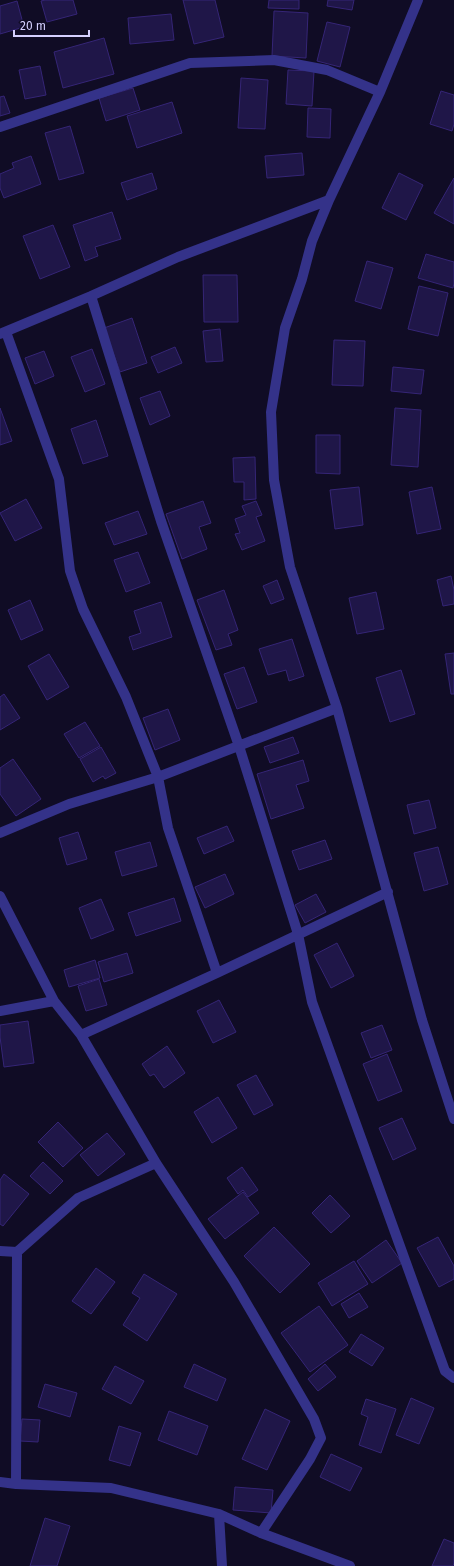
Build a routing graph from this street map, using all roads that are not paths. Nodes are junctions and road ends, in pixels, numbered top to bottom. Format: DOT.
graph roads {
  1 [pos="418,0"];
  2 [pos="380,92"];
  3 [pos="0,127"];
  4 [pos="329,200"];
  5 [pos="91,296"];
  6 [pos="3,333"];
  7 [pos="337,708"];
  8 [pos="239,746"];
  9 [pos="158,777"];
  10 [pos="0,833"];
  11 [pos="388,892"];
  12 [pos="0,896"];
  13 [pos="298,934"];
  14 [pos="217,974"];
  15 [pos="54,1001"];
  16 [pos="0,1012"];
  17 [pos="81,1035"];
  18 [pos="454,1119"];
  19 [pos="156,1163"];
  20 [pos="0,1252"];
  21 [pos="17,1252"];
  22 [pos="454,1378"];
  23 [pos="0,1482"];
  24 [pos="16,1484"];
  25 [pos="219,1514"];
  26 [pos="261,1533"];
  27 [pos="222,1566"];
  28 [pos="350,1566"];
  1 -- 2 [label="street"];
  2 -- 3 [label="street"];
  2 -- 4 [label="street"];
  4 -- 5 [label="street"];
  4 -- 7 [label="street"];
  5 -- 6 [label="street"];
  5 -- 8 [label="street"];
  6 -- 9 [label="street"];
  7 -- 8 [label="street"];
  7 -- 11 [label="street"];
  8 -- 9 [label="street"];
  8 -- 13 [label="street"];
  9 -- 10 [label="street"];
  9 -- 14 [label="street"];
  11 -- 13 [label="street"];
  11 -- 18 [label="street"];
  12 -- 15 [label="street"];
  13 -- 14 [label="street"];
  13 -- 22 [label="street"];
  14 -- 17 [label="street"];
  15 -- 16 [label="street"];
  15 -- 17 [label="street"];
  17 -- 19 [label="street"];
  19 -- 21 [label="street"];
  19 -- 26 [label="street"];
  20 -- 21 [label="street"];
  21 -- 24 [label="street"];
  23 -- 24 [label="street"];
  24 -- 25 [label="street"];
  25 -- 26 [label="street"];
  25 -- 27 [label="street"];
  26 -- 28 [label="street"];
}
